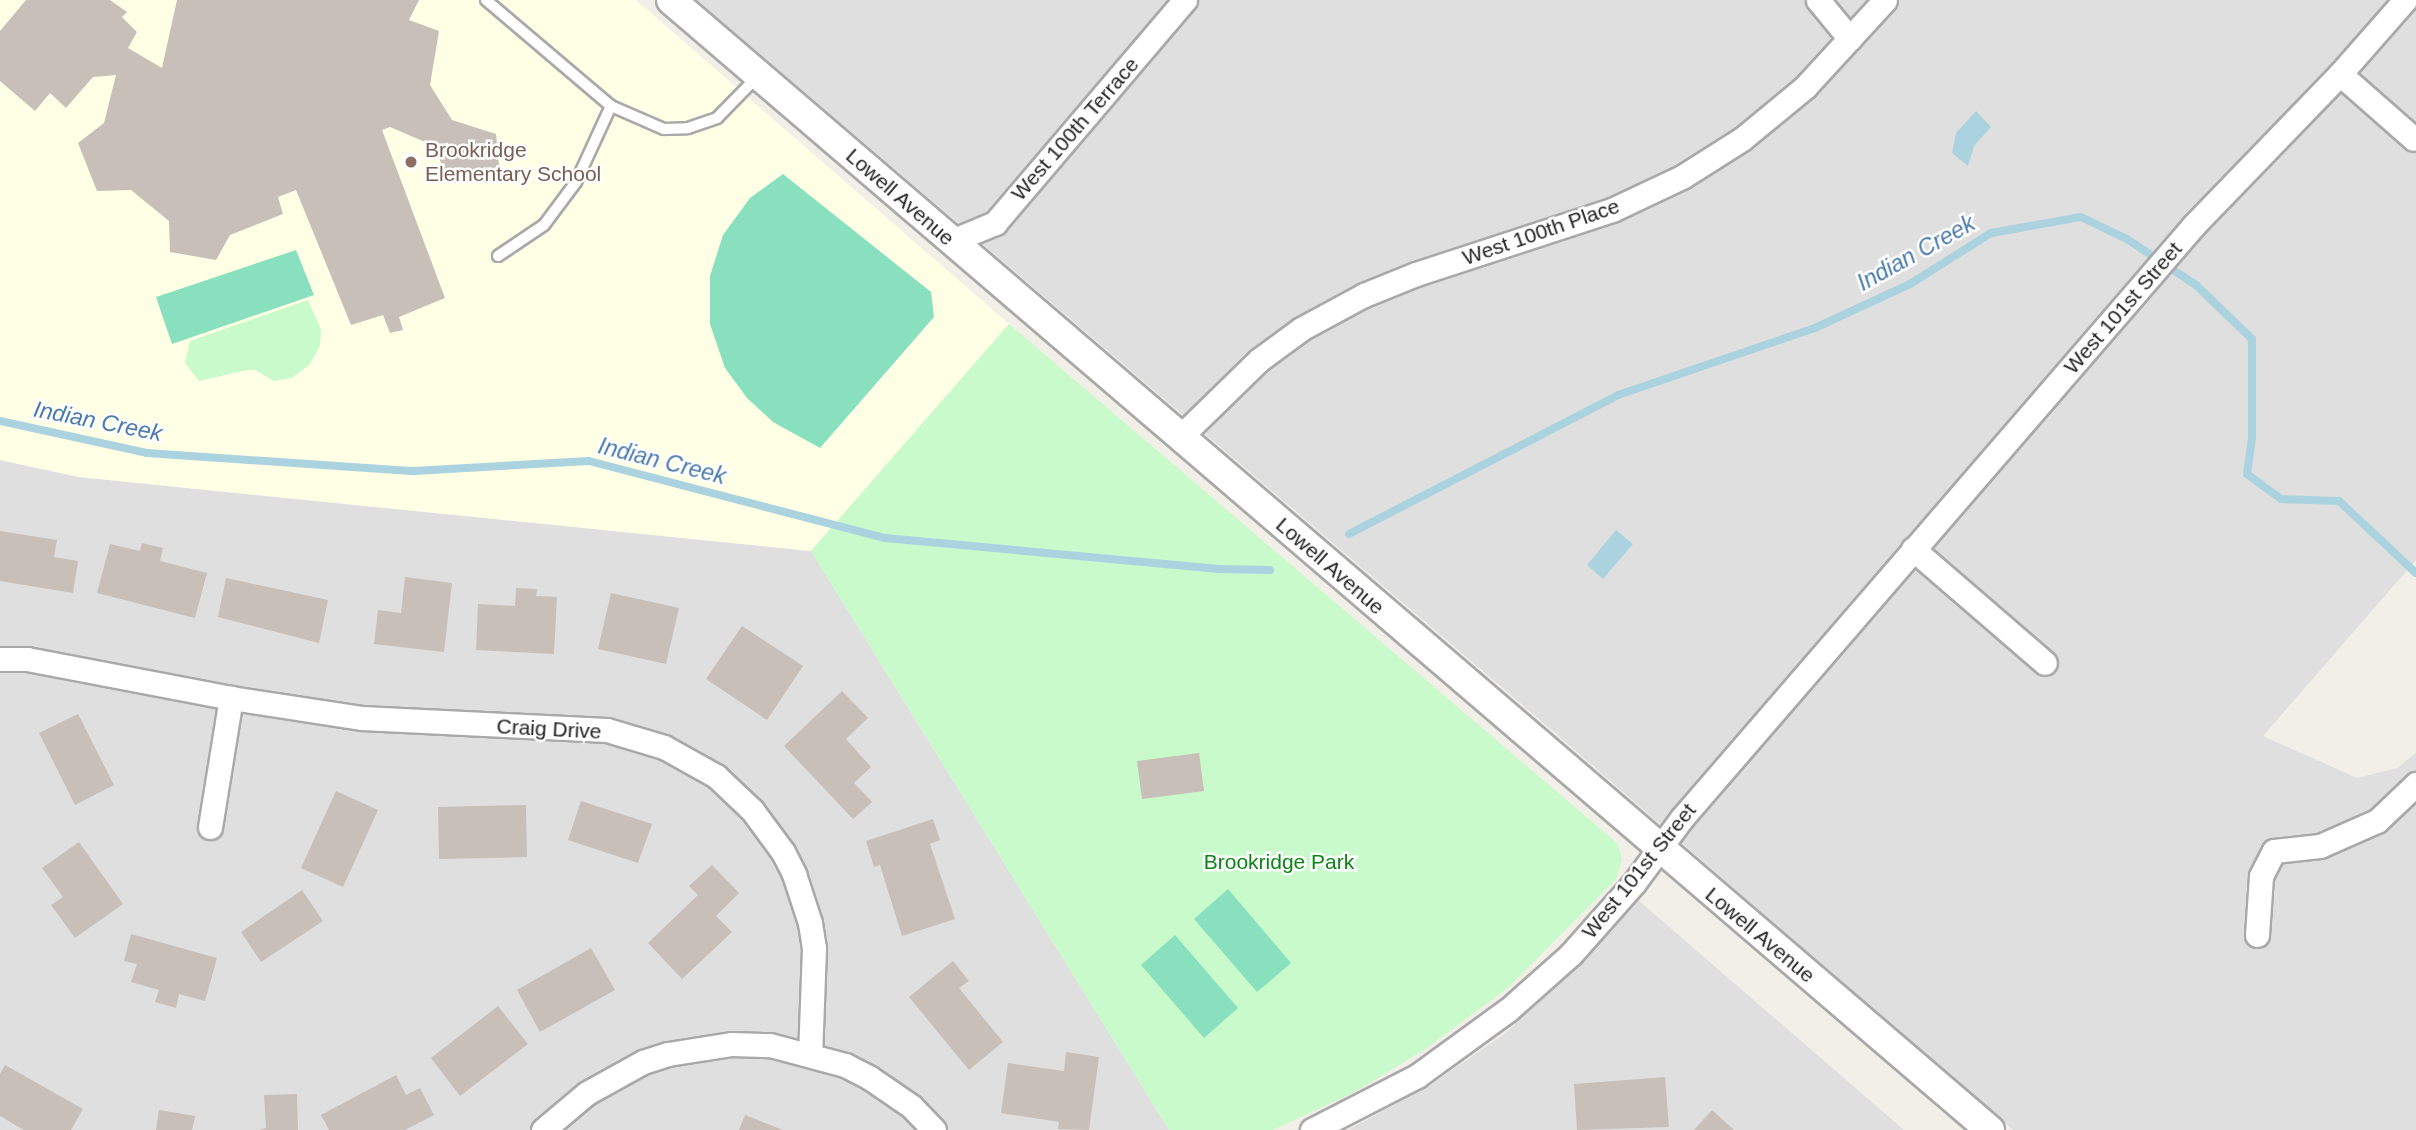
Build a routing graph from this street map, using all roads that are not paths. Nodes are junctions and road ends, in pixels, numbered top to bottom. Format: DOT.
graph roads {
  1 [pos="486,0"];
  2 [pos="1185,0"];
  3 [pos="1818,0"];
  4 [pos="1885,0"];
  5 [pos="2405,0"];
  6 [pos="678,2"];
  7 [pos="1850,39"];
  8 [pos="2340,74"];
  9 [pos="759,76"];
  10 [pos="611,106"];
  11 [pos="2414,139"];
  12 [pos="952,241"];
  13 [pos="498,256"];
  14 [pos="1180,437"];
  15 [pos="1913,549"];
  16 [pos="0,659"];
  17 [pos="2045,663"];
  18 [pos="232,698"];
  19 [pos="2416,784"];
  20 [pos="210,827"];
  21 [pos="1659,849"];
  22 [pos="2257,935"];
  23 [pos="810,1055"];
  24 [pos="542,1130"];
  25 [pos="934,1130"];
  26 [pos="1312,1130"];
  27 [pos="1990,1130"];
  1 -- 10 [label="lane"];
  2 -- 12 [label="street, West 100th Terrace"];
  3 -- 7 [label="street"];
  4 -- 7 [label="street, West 100th Place"];
  5 -- 8 [label="street, West 101st Street"];
  6 -- 9 [label="street, Lowell Avenue"];
  7 -- 14 [label="street, West 100th Place"];
  8 -- 11 [label="street"];
  8 -- 15 [label="street, West 101st Street"];
  9 -- 10 [label="lane"];
  9 -- 12 [label="street, Lowell Avenue"];
  10 -- 13 [label="lane"];
  12 -- 14 [label="street, Lowell Avenue"];
  14 -- 21 [label="street, Lowell Avenue"];
  15 -- 17 [label="street"];
  15 -- 21 [label="street, West 101st Street"];
  16 -- 18 [label="street, Craig Drive"];
  18 -- 20 [label="street"];
  18 -- 23 [label="street, Craig Drive"];
  19 -- 22 [label="street"];
  21 -- 26 [label="street, West 101st Street"];
  21 -- 27 [label="street, Lowell Avenue"];
  23 -- 24 [label="street"];
  23 -- 25 [label="street"];
}
